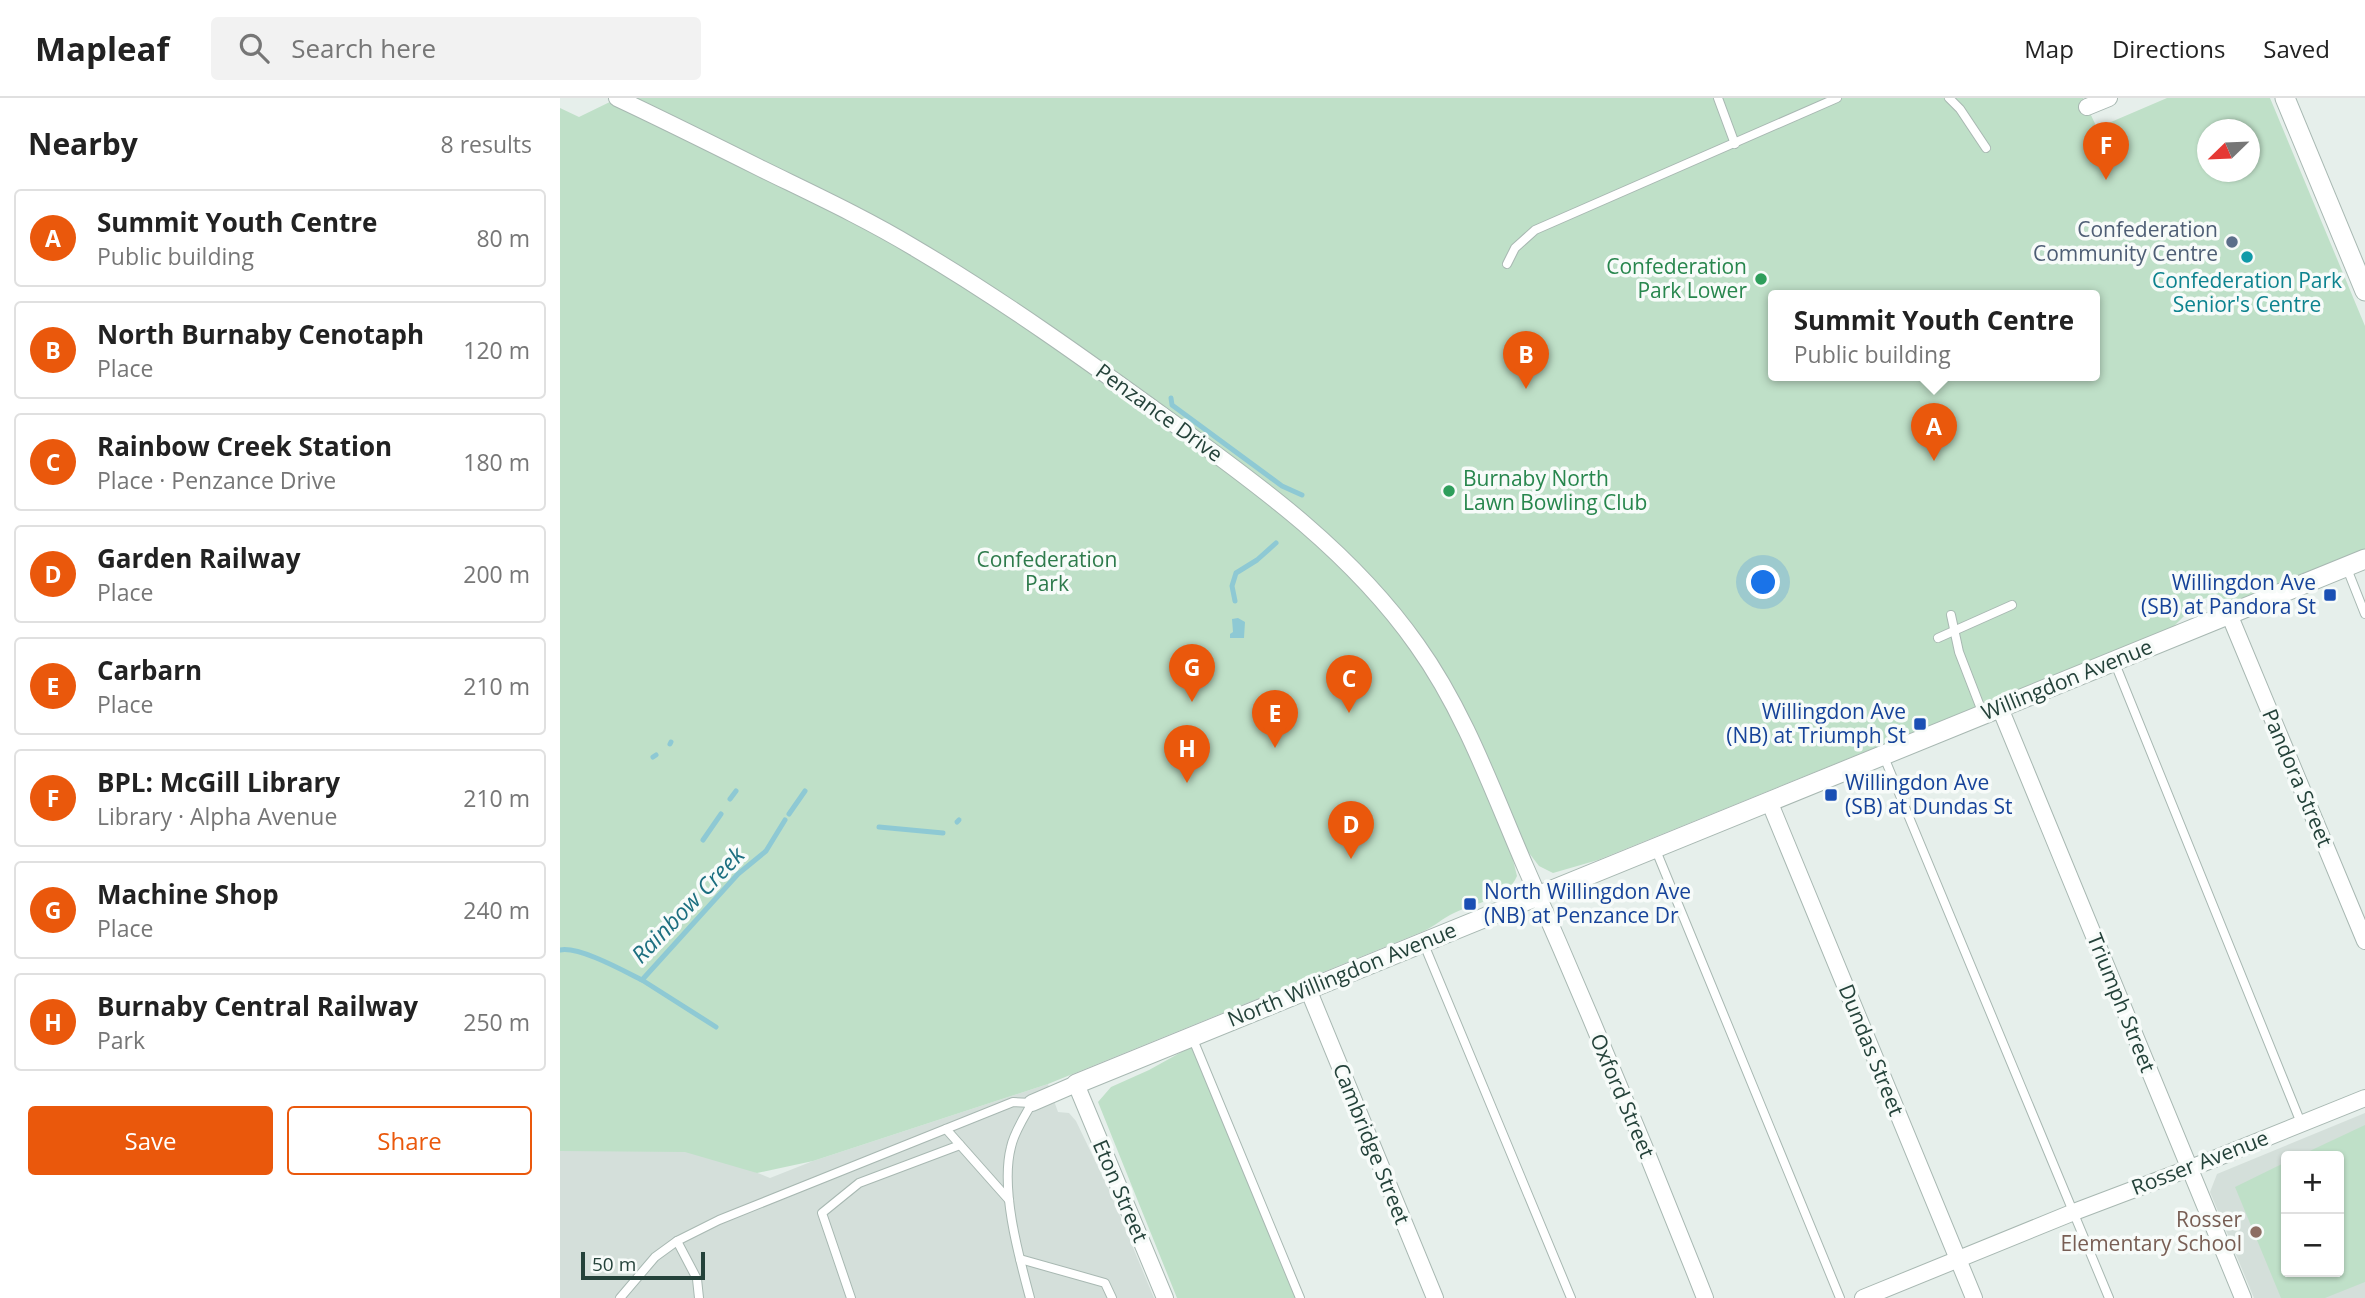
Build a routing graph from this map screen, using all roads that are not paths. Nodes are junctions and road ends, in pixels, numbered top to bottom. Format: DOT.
graph roads {
  1 [pos="617,98"];
  2 [pos="1718,98"];
  3 [pos="1837,98"];
  4 [pos="1949,98"];
  5 [pos="2109,98"];
  6 [pos="2285,98"];
  7 [pos="2087,107"];
  8 [pos="1735,144"];
  9 [pos="1986,148"];
  10 [pos="1507,264"];
  11 [pos="2365,290"];
  12 [pos="2365,559"];
  13 [pos="2346,566"];
  14 [pos="2012,605"];
  15 [pos="2229,614"];
  16 [pos="2365,614"];
  17 [pos="1951,615"];
  18 [pos="1954,632"];
  19 [pos="1938,638"];
  20 [pos="2114,661"];
  21 [pos="1992,711"];
  22 [pos="1882,754"];
  23 [pos="1769,801"];
  24 [pos="1655,848"];
  25 [pos="1538,895"];
  26 [pos="2365,941"];
  27 [pos="1423,942"];
  28 [pos="1308,989"];
  29 [pos="1192,1037"];
  30 [pos="1076,1084"];
  31 [pos="2365,1098"];
  32 [pos="1032,1103"];
  33 [pos="2301,1123"];
  34 [pos="946,1129"];
  35 [pos="960,1145"];
  36 [pos="2190,1168"];
  37 [pos="1010,1201"];
  38 [pos="2074,1212"];
  39 [pos="677,1241"];
  40 [pos="1020,1259"];
  41 [pos="1958,1259"];
  42 [pos="620,1298"];
  43 [pos="699,1298"];
  44 [pos="851,1298"];
  45 [pos="1030,1298"];
  46 [pos="1112,1298"];
  47 [pos="1165,1298"];
  48 [pos="1300,1298"];
  49 [pos="1435,1298"];
  50 [pos="1571,1298"];
  51 [pos="1705,1298"];
  52 [pos="1840,1298"];
  53 [pos="1863,1298"];
  54 [pos="1973,1298"];
  55 [pos="2109,1298"];
  56 [pos="2243,1298"];
  1 -- 25 [label="street, Penzance Drive"];
  2 -- 8 [label="lane"];
  3 -- 8 [label="lane"];
  4 -- 9 [label="lane"];
  5 -- 7 [label="street"];
  6 -- 11 [label="street"];
  8 -- 10 [label="lane"];
  12 -- 13 [label="street, Willingdon Avenue"];
  13 -- 15 [label="street, Willingdon Avenue"];
  13 -- 16 [label="lane"];
  14 -- 18 [label="lane"];
  15 -- 20 [label="street, Willingdon Avenue"];
  15 -- 26 [label="street, Pandora Street"];
  17 -- 18 [label="lane"];
  18 -- 19 [label="lane"];
  18 -- 21 [label="lane"];
  20 -- 21 [label="street, Willingdon Avenue"];
  20 -- 33 [label="lane"];
  21 -- 22 [label="street, Willingdon Avenue"];
  21 -- 36 [label="street, Triumph Street"];
  22 -- 23 [label="street, Willingdon Avenue"];
  22 -- 38 [label="lane"];
  23 -- 24 [label="street, North Willingdon Avenue"];
  23 -- 41 [label="street, Dundas Street"];
  24 -- 25 [label="street, North Willingdon Avenue"];
  24 -- 52 [label="lane"];
  25 -- 27 [label="street, North Willingdon Avenue"];
  25 -- 51 [label="street, Oxford Street"];
  27 -- 28 [label="street, North Willingdon Avenue"];
  27 -- 50 [label="lane"];
  28 -- 29 [label="street, North Willingdon Avenue"];
  28 -- 49 [label="street, Cambridge Street"];
  29 -- 30 [label="street, North Willingdon Avenue"];
  29 -- 48 [label="lane"];
  30 -- 32 [label="street, North Willingdon Avenue"];
  30 -- 47 [label="street, Eton Street"];
  31 -- 33 [label="street, Rosser Avenue"];
  32 -- 34 [label="lane"];
  32 -- 37 [label="lane"];
  33 -- 36 [label="street, Rosser Avenue"];
  34 -- 35 [label="lane"];
  34 -- 39 [label="lane"];
  35 -- 37 [label="lane"];
  35 -- 44 [label="lane"];
  36 -- 38 [label="street, Rosser Avenue"];
  36 -- 56 [label="street, Triumph Street"];
  37 -- 40 [label="lane"];
  38 -- 41 [label="street, Rosser Avenue"];
  38 -- 55 [label="lane"];
  39 -- 42 [label="lane"];
  39 -- 43 [label="lane"];
  40 -- 45 [label="lane"];
  40 -- 46 [label="lane"];
  41 -- 53 [label="street, Rosser Avenue"];
  41 -- 54 [label="street, Dundas Street"];
}
